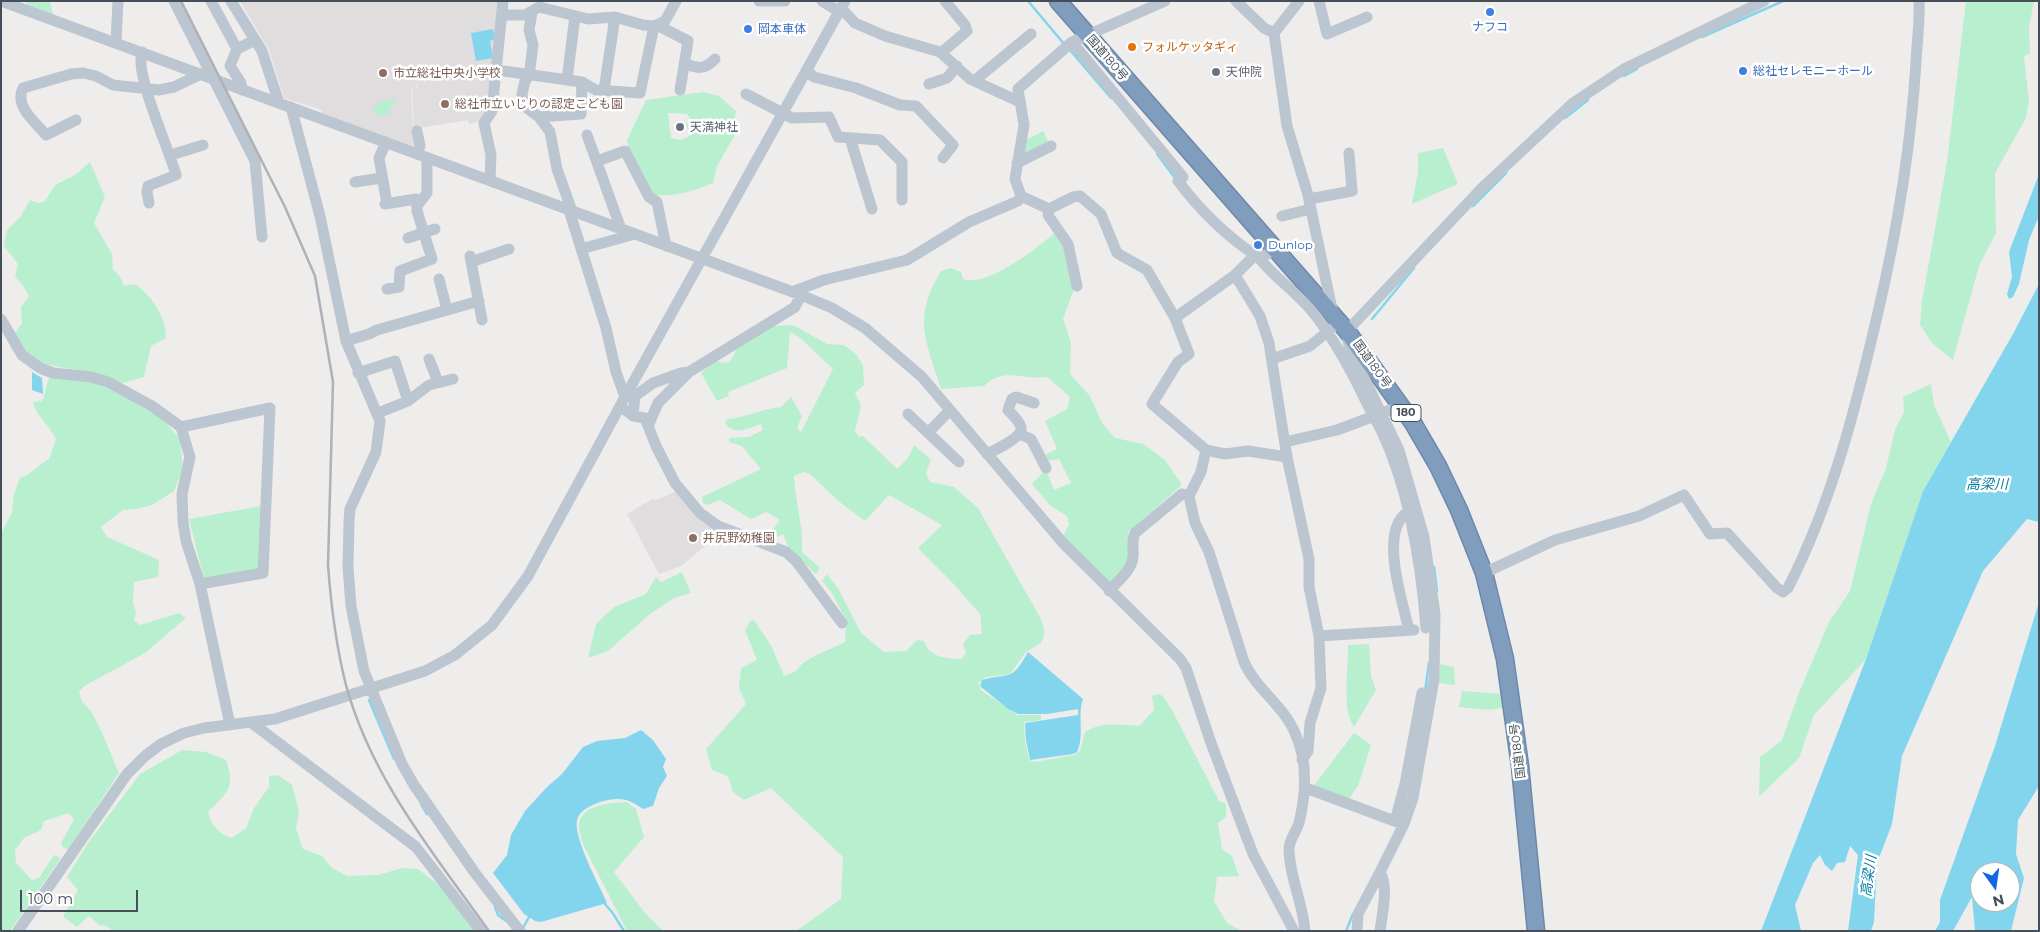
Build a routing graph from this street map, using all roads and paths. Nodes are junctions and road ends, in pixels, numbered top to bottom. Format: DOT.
graph roads {
  1 [pos="2,1"];
  2 [pos="118,1"];
  3 [pos="174,1"];
  4 [pos="211,1"];
  5 [pos="231,1"];
  6 [pos="503,1"];
  7 [pos="676,1"];
  8 [pos="759,1"];
  9 [pos="785,1"];
  10 [pos="822,1"];
  11 [pos="945,1"];
  12 [pos="1058,1"];
  13 [pos="1165,1"];
  14 [pos="1236,1"];
  15 [pos="1299,1"];
  16 [pos="1319,1"];
  17 [pos="1764,1"];
  18 [pos="1919,1"];
  19 [pos="20,4"];
  20 [pos="1147,5"];
  21 [pos="842,7"];
  22 [pos="532,12"];
  23 [pos="503,15"];
  24 [pos="575,16"];
  25 [pos="615,17"];
  26 [pos="1368,17"];
  27 [pos="656,26"];
  28 [pos="1274,33"];
  29 [pos="1031,34"];
  30 [pos="1087,34"];
  31 [pos="255,40"];
  32 [pos="116,42"];
  33 [pos="1068,45"];
  34 [pos="237,49"];
  35 [pos="142,52"];
  36 [pos="941,53"];
  37 [pos="715,59"];
  38 [pos="685,63"];
  39 [pos="956,66"];
  40 [pos="497,70"];
  41 [pos="807,71"];
  42 [pos="206,76"];
  43 [pos="529,76"];
  44 [pos="567,80"];
  45 [pos="974,81"];
  46 [pos="582,82"];
  47 [pos="929,84"];
  48 [pos="146,89"];
  49 [pos="242,90"];
  50 [pos="604,90"];
  51 [pos="680,90"];
  52 [pos="746,94"];
  53 [pos="1020,102"];
  54 [pos="284,105"];
  55 [pos="783,114"];
  56 [pos="539,117"];
  57 [pos="76,120"];
  58 [pos="416,132"];
  59 [pos="587,135"];
  60 [pos="850,138"];
  61 [pos="386,142"];
  62 [pos="203,145"];
  63 [pos="1051,146"];
  64 [pos="1349,153"];
  65 [pos="170,155"];
  66 [pos="422,156"];
  67 [pos="943,158"];
  68 [pos="597,161"];
  69 [pos="1017,163"];
  70 [pos="382,178"];
  71 [pos="490,180"];
  72 [pos="355,182"];
  73 [pos="1021,196"];
  74 [pos="902,200"];
  75 [pos="420,201"];
  76 [pos="149,202"];
  77 [pos="1310,204"];
  78 [pos="872,209"];
  79 [pos="1049,209"];
  80 [pos="570,210"];
  81 [pos="1282,216"];
  82 [pos="435,228"];
  83 [pos="621,229"];
  84 [pos="423,233"];
  85 [pos="635,234"];
  86 [pos="262,237"];
  87 [pos="408,238"];
  88 [pos="666,246"];
  89 [pos="509,249"];
  90 [pos="581,249"];
  91 [pos="1274,249"];
  92 [pos="1258,257"];
  93 [pos="702,259"];
  94 [pos="1235,275"];
  95 [pos="438,279"];
  96 [pos="1077,286"];
  97 [pos="388,290"];
  98 [pos="797,293"];
  99 [pos="479,301"];
  100 [pos="447,310"];
  101 [pos="1175,318"];
  102 [pos="1,319"];
  103 [pos="482,320"];
  104 [pos="1335,327"];
  105 [pos="346,341"];
  106 [pos="1272,358"];
  107 [pos="429,359"];
  108 [pos="690,372"];
  109 [pos="358,373"];
  110 [pos="453,379"];
  111 [pos="438,382"];
  112 [pos="408,400"];
  113 [pos="622,402"];
  114 [pos="1034,403"];
  115 [pos="950,410"];
  116 [pos="1383,412"];
  117 [pos="378,414"];
  118 [pos="908,414"];
  119 [pos="633,416"];
  120 [pos="649,424"];
  121 [pos="181,427"];
  122 [pos="928,433"];
  123 [pos="1019,434"];
  124 [pos="1286,442"];
  125 [pos="1206,450"];
  126 [pos="987,454"];
  127 [pos="1287,457"];
  128 [pos="959,462"];
  129 [pos="1046,468"];
  130 [pos="1189,496"];
  131 [pos="1408,512"];
  132 [pos="1484,573"];
  133 [pos="200,584"];
  134 [pos="1109,591"];
  135 [pos="842,623"];
  136 [pos="1431,628"];
  137 [pos="1409,630"];
  138 [pos="1320,636"];
  139 [pos="370,688"];
  140 [pos="1422,694"];
  141 [pos="252,723"];
  142 [pos="230,724"];
  143 [pos="1302,760"];
  144 [pos="1306,788"];
  145 [pos="1399,822"];
  146 [pos="1382,875"];
  147 [pos="519,928"];
  148 [pos="18,931"];
  149 [pos="481,931"];
  150 [pos="1294,931"];
  151 [pos="1305,931"];
  152 [pos="1357,931"];
  153 [pos="1380,931"];
  154 [pos="1536,931"];
  1 -- 19 [label="street"];
  2 -- 32 [label="street"];
  3 -- 42 [label="street"];
  4 -- 34 [label="street"];
  5 -- 31 [label="street"];
  6 -- 23 [label="street"];
  7 -- 27 [label="street"];
  8 -- 9 [label="street"];
  10 -- 21 [label="street"];
  11 -- 36 [label="street"];
  12 -- 30 [label="highway, 国道180号 / 180"];
  13 -- 20 [label="street"];
  14 -- 28 [label="street"];
  15 -- 28 [label="street"];
  16 -- 26 [label="street"];
  17 -- 104 [label="street"];
  18 -- 132 [label="street"];
  19 -- 32 [label="street"];
  20 -- 30 [label="street"];
  21 -- 36 [label="street"];
  21 -- 41 [label="street"];
  22 -- 23 [label="street"];
  22 -- 24 [label="street"];
  22 -- 43 [label="street"];
  23 -- 40 [label="street"];
  24 -- 25 [label="street"];
  24 -- 44 [label="street"];
  25 -- 27 [label="street"];
  25 -- 50 [label="street"];
  27 -- 38 [label="street"];
  27 -- 50 [label="street"];
  28 -- 77 [label="street"];
  29 -- 45 [label="street"];
  30 -- 33 [label="street"];
  30 -- 91 [label="highway, 国道180号 / 180"];
  31 -- 34 [label="street"];
  31 -- 54 [label="street"];
  32 -- 35 [label="street"];
  33 -- 53 [label="street"];
  33 -- 92 [label="street"];
  34 -- 49 [label="street"];
  35 -- 42 [label="street"];
  35 -- 48 [label="street"];
  36 -- 39 [label="street"];
  37 -- 38 [label="street"];
  38 -- 51 [label="street"];
  39 -- 45 [label="street"];
  39 -- 47 [label="street"];
  40 -- 43 [label="street"];
  40 -- 71 [label="street"];
  41 -- 55 [label="street"];
  41 -- 67 [label="street"];
  42 -- 48 [label="street"];
  42 -- 49 [label="street"];
  42 -- 86 [label="street"];
  43 -- 44 [label="street"];
  43 -- 56 [label="street"];
  44 -- 46 [label="street"];
  45 -- 53 [label="street"];
  46 -- 50 [label="street"];
  46 -- 56 [label="street"];
  48 -- 57 [label="street"];
  48 -- 65 [label="street"];
  49 -- 54 [label="street"];
  52 -- 55 [label="street"];
  53 -- 69 [label="street"];
  54 -- 61 [label="street"];
  54 -- 105 [label="street"];
  55 -- 60 [label="street"];
  55 -- 93 [label="street"];
  56 -- 80 [label="street"];
  58 -- 66 [label="street"];
  59 -- 68 [label="street"];
  60 -- 74 [label="street"];
  60 -- 78 [label="street"];
  61 -- 66 [label="street"];
  61 -- 70 [label="street"];
  62 -- 65 [label="street"];
  63 -- 69 [label="street"];
  64 -- 77 [label="street"];
  65 -- 76 [label="street"];
  66 -- 71 [label="street"];
  66 -- 75 [label="street"];
  68 -- 83 [label="street"];
  68 -- 88 [label="street"];
  69 -- 73 [label="street"];
  70 -- 72 [label="street"];
  70 -- 75 [label="street"];
  71 -- 80 [label="street"];
  73 -- 79 [label="street"];
  73 -- 98 [label="street"];
  75 -- 84 [label="street"];
  77 -- 81 [label="street"];
  77 -- 104 [label="street"];
  79 -- 96 [label="street"];
  79 -- 101 [label="street"];
  80 -- 83 [label="street"];
  80 -- 90 [label="street"];
  82 -- 84 [label="street"];
  83 -- 85 [label="street"];
  84 -- 87 [label="street"];
  84 -- 97 [label="street"];
  85 -- 88 [label="street"];
  85 -- 90 [label="street"];
  88 -- 93 [label="street"];
  89 -- 99 [label="street"];
  90 -- 113 [label="street"];
  91 -- 92 [label="street"];
  91 -- 104 [label="highway, 国道180号 / 180"];
  92 -- 94 [label="street"];
  92 -- 104 [label="street"];
  93 -- 98 [label="street"];
  93 -- 113 [label="street"];
  94 -- 101 [label="street"];
  94 -- 106 [label="street"];
  95 -- 100 [label="street"];
  98 -- 108 [label="street"];
  98 -- 115 [label="street"];
  99 -- 100 [label="street"];
  99 -- 103 [label="street"];
  100 -- 105 [label="street"];
  101 -- 125 [label="street"];
  102 -- 121 [label="street"];
  104 -- 106 [label="street"];
  104 -- 116 [label="highway, 国道180号 / 180"];
  104 -- 116 [label="street"];
  105 -- 109 [label="street"];
  106 -- 124 [label="street"];
  107 -- 111 [label="street"];
  108 -- 119 [label="street"];
  108 -- 120 [label="street"];
  109 -- 112 [label="street"];
  109 -- 117 [label="street"];
  110 -- 111 [label="street"];
  111 -- 112 [label="street"];
  112 -- 117 [label="street"];
  113 -- 119 [label="street"];
  113 -- 139 [label="street"];
  114 -- 123 [label="street"];
  115 -- 122 [label="street"];
  115 -- 126 [label="street"];
  116 -- 124 [label="street"];
  116 -- 131 [label="street"];
  116 -- 132 [label="highway, 国道180号 / 180"];
  116 -- 136 [label="street"];
  117 -- 139 [label="street"];
  118 -- 122 [label="street"];
  119 -- 120 [label="street"];
  120 -- 135 [label="street"];
  121 -- 133 [label="street"];
  121 -- 133 [label="street"];
  122 -- 128 [label="street"];
  123 -- 126 [label="street"];
  123 -- 129 [label="street"];
  124 -- 127 [label="street"];
  125 -- 127 [label="street"];
  125 -- 130 [label="street"];
  126 -- 134 [label="street"];
  127 -- 138 [label="street"];
  130 -- 134 [label="street"];
  130 -- 143 [label="street"];
  131 -- 136 [label="street"];
  131 -- 137 [label="street"];
  132 -- 154 [label="highway, 国道180号 / 180"];
  133 -- 142 [label="street"];
  134 -- 150 [label="street"];
  136 -- 137 [label="street"];
  136 -- 145 [label="street"];
  137 -- 138 [label="street"];
  138 -- 143 [label="street"];
  139 -- 141 [label="street"];
  139 -- 147 [label="street"];
  140 -- 145 [label="street"];
  141 -- 142 [label="street"];
  141 -- 149 [label="street"];
  142 -- 148 [label="street"];
  143 -- 144 [label="street"];
  144 -- 145 [label="street"];
  144 -- 151 [label="street"];
  145 -- 146 [label="street"];
  146 -- 152 [label="street"];
  146 -- 153 [label="street"];
}
